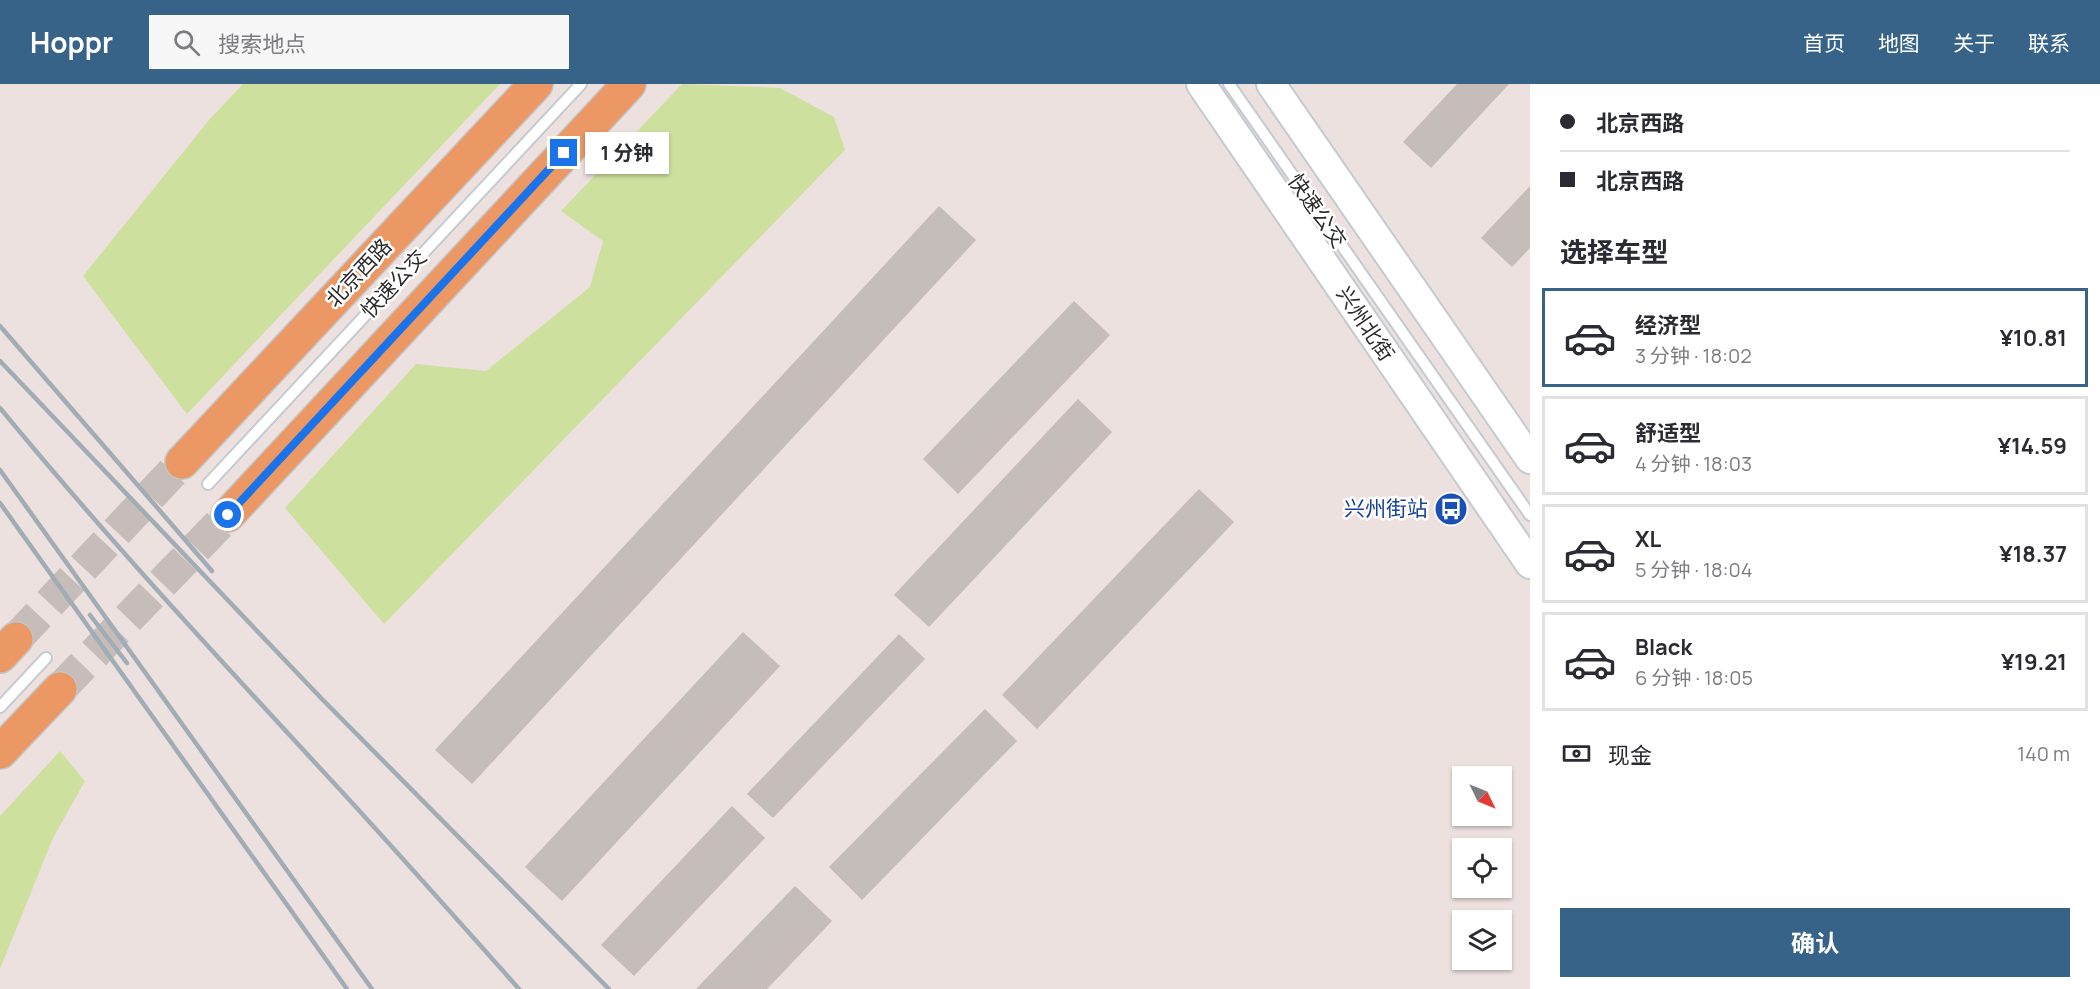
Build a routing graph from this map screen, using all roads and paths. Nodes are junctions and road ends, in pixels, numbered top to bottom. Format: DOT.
graph roads {
  1 [pos="536,84"];
  2 [pos="581,84"];
  3 [pos="628,84"];
  4 [pos="1201,84"];
  5 [pos="1228,84"];
  6 [pos="1271,84"];
  7 [pos="1530,459"];
  8 [pos="182,462"];
  9 [pos="208,484"];
  10 [pos="228,515"];
  11 [pos="1530,515"];
  12 [pos="1530,564"];
  13 [pos="46,657"];
  14 [pos="60,689"];
  15 [pos="0,707"];
  16 [pos="0,752"];
  1 -- 8 [label="main road, 北京西路"];
  2 -- 9 [label="lane, 快速公交"];
  3 -- 10 [label="main road"];
  4 -- 12 [label="main road, 兴州北街"];
  5 -- 11 [label="lane, 快速公交"];
  6 -- 7 [label="main road"];
  13 -- 15 [label="lane"];
  14 -- 16 [label="main road"];
}
